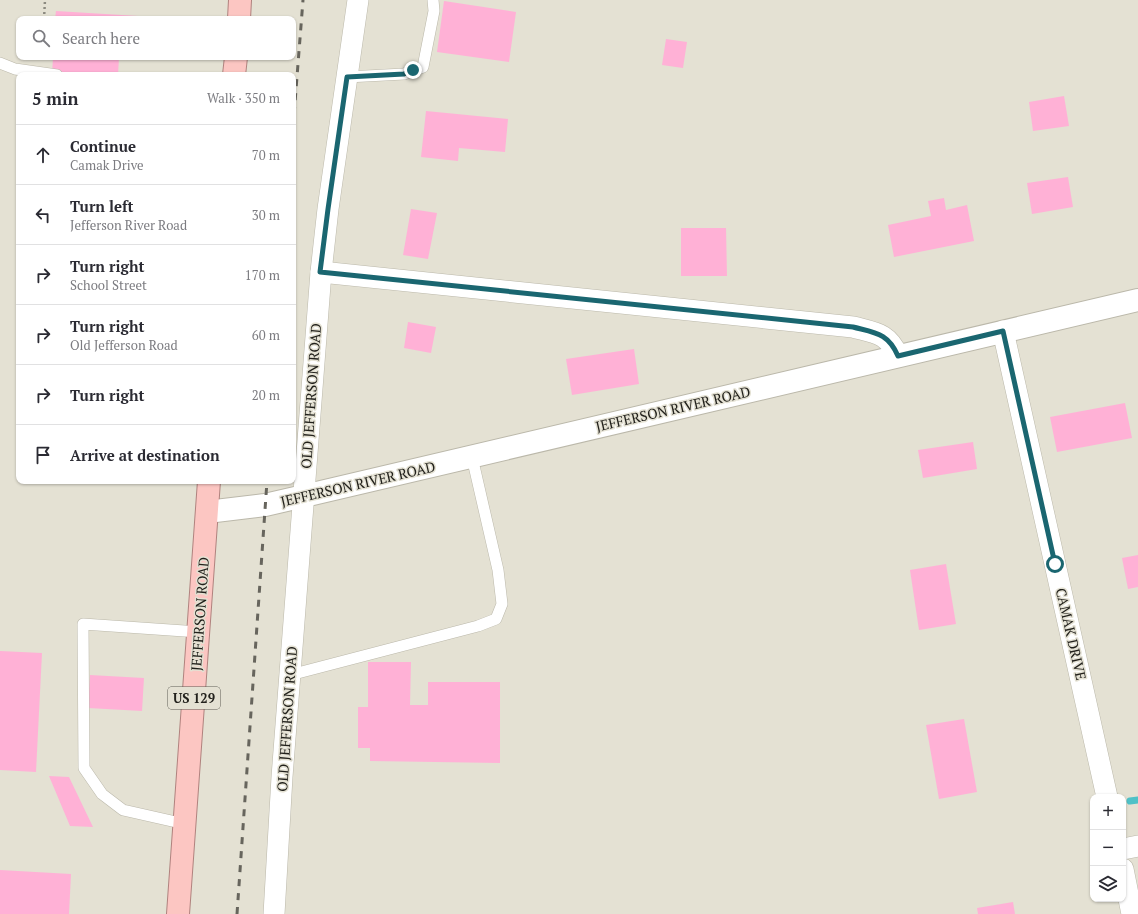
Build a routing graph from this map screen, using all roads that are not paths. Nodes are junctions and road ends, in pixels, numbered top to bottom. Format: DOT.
graph roads {
  1 [pos="240,0"];
  2 [pos="358,0"];
  3 [pos="433,0"];
  4 [pos="239,16"];
  5 [pos="236,60"];
  6 [pos="0,63"];
  7 [pos="36,72"];
  8 [pos="234,72"];
  9 [pos="347,77"];
  10 [pos="320,272"];
  11 [pos="1138,300"];
  12 [pos="1003,331"];
  13 [pos="898,356"];
  14 [pos="472,457"];
  15 [pos="209,484"];
  16 [pos="304,496"];
  17 [pos="207,512"];
  18 [pos="199,632"];
  19 [pos="290,676"];
  20 [pos="1106,794"];
  21 [pos="185,824"];
  22 [pos="1138,846"];
  23 [pos="1126,848"];
  24 [pos="1126,884"];
  25 [pos="178,914"];
  26 [pos="274,914"];
  27 [pos="1132,914"];
  1 -- 4 [label="highway"];
  2 -- 9 [label="street, OLD JEFFERSON ROAD"];
  3 -- 9 [label="lane"];
  5 -- 8 [label="highway"];
  6 -- 7 [label="lane"];
  9 -- 10 [label="street, OLD JEFFERSON ROAD"];
  10 -- 13 [label="street"];
  10 -- 16 [label="street, OLD JEFFERSON ROAD"];
  11 -- 12 [label="street, JEFFERSON RIVER ROAD"];
  12 -- 13 [label="street, JEFFERSON RIVER ROAD"];
  12 -- 20 [label="street, CAMAK DRIVE"];
  13 -- 14 [label="street, JEFFERSON RIVER ROAD"];
  14 -- 16 [label="street, JEFFERSON RIVER ROAD"];
  14 -- 19 [label="lane"];
  15 -- 17 [label="highway, JEFFERSON ROAD / US 129"];
  16 -- 17 [label="street, JEFFERSON RIVER ROAD"];
  16 -- 19 [label="street, OLD JEFFERSON ROAD"];
  17 -- 18 [label="highway, JEFFERSON ROAD / US 129"];
  18 -- 21 [label="highway, JEFFERSON ROAD / US 129"];
  18 -- 21 [label="lane"];
  19 -- 26 [label="street, OLD JEFFERSON ROAD"];
  21 -- 25 [label="highway, JEFFERSON ROAD / US 129"];
  22 -- 23 [label="street"];
  24 -- 27 [label="street"];
}
